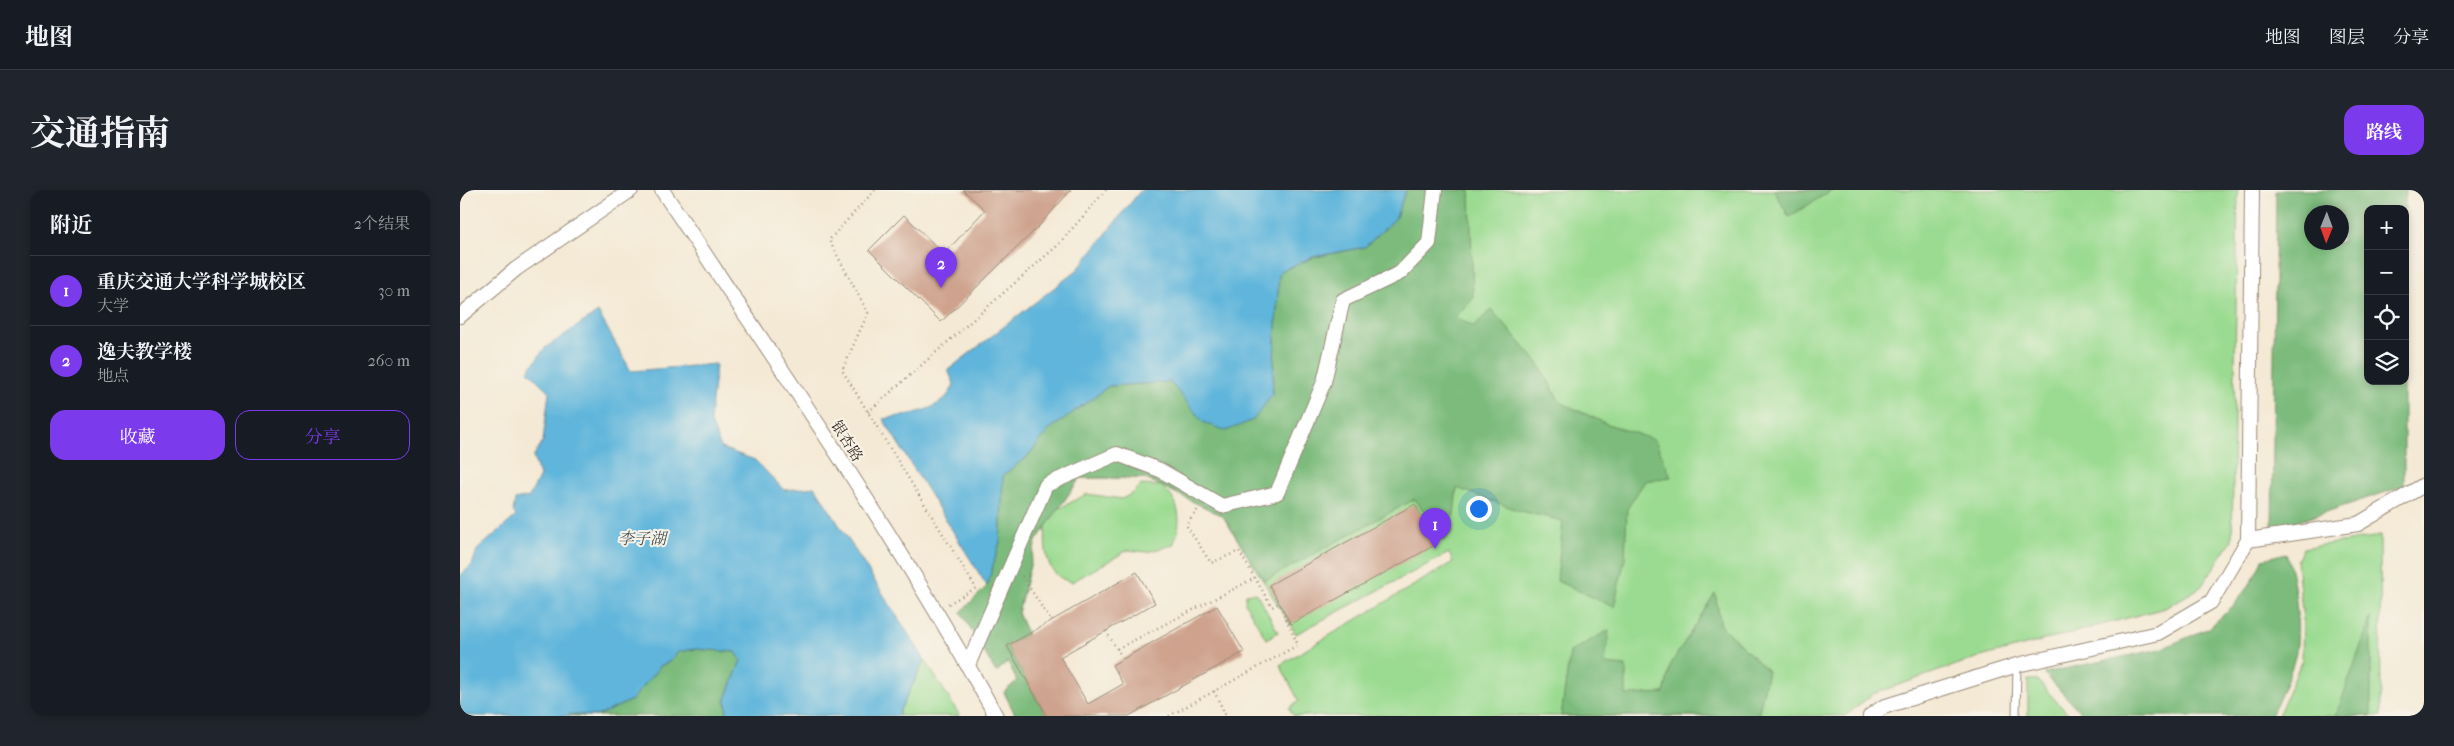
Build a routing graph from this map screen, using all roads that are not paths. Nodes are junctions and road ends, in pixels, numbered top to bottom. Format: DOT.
graph roads {
  1 [pos="631,190"];
  2 [pos="662,190"];
  3 [pos="1435,190"];
  4 [pos="2252,190"];
  5 [pos="462,311"];
  6 [pos="2424,485"];
  7 [pos="2248,540"];
  8 [pos="968,665"];
  9 [pos="2017,665"];
  10 [pos="996,716"];
  11 [pos="1870,716"];
  12 [pos="2016,716"];
  1 -- 5 [label="street"];
  2 -- 8 [label="street, 银杏路"];
  3 -- 8 [label="street"];
  4 -- 7 [label="street"];
  6 -- 7 [label="street"];
  7 -- 9 [label="street"];
  8 -- 10 [label="street, 银杏路"];
  9 -- 11 [label="street"];
  9 -- 12 [label="lane"];
}
